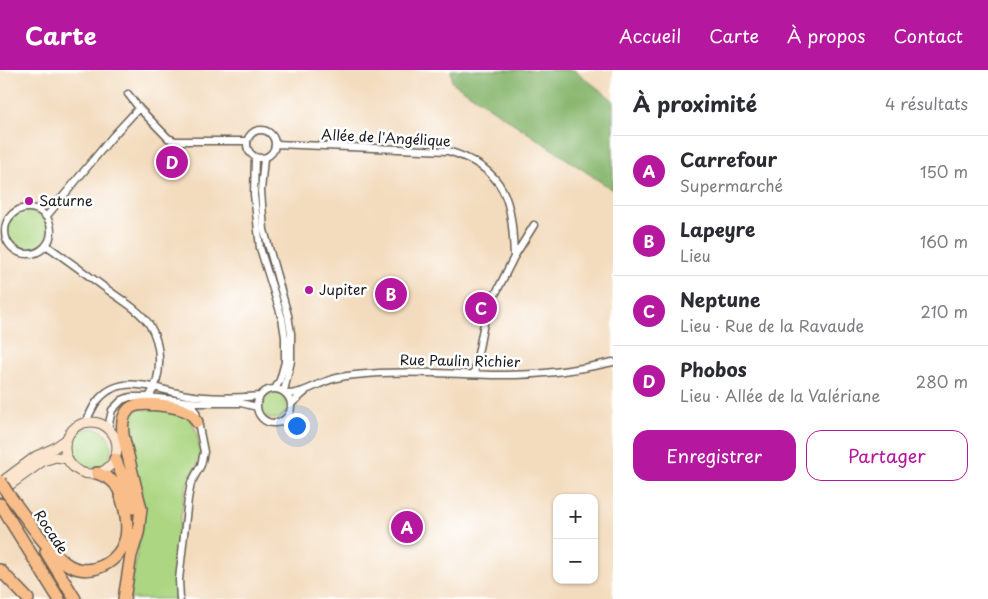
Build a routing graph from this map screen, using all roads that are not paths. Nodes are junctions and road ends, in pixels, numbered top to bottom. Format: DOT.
graph roads {
  1 [pos="128,94"];
  2 [pos="139,108"];
  3 [pos="247,141"];
  4 [pos="275,144"];
  5 [pos="255,157"];
  6 [pos="264,158"];
  7 [pos="46,217"];
  8 [pos="534,225"];
  9 [pos="46,245"];
  10 [pos="514,257"];
  11 [pos="285,317"];
  12 [pos="613,362"];
  13 [pos="474,374"];
  14 [pos="154,388"];
  15 [pos="274,388"];
  16 [pos="308,389"];
  17 [pos="285,392"];
  18 [pos="260,396"];
  19 [pos="149,397"];
  20 [pos="183,402"];
  21 [pos="291,404"];
  22 [pos="257,407"];
  23 [pos="86,422"];
  24 [pos="197,422"];
  25 [pos="108,428"];
  26 [pos="67,439"];
  27 [pos="68,459"];
  28 [pos="114,459"];
  29 [pos="97,473"];
  30 [pos="0,482"];
  31 [pos="4,493"];
  32 [pos="0,504"];
  33 [pos="131,556"];
  34 [pos="0,570"];
  35 [pos="28,599"];
  36 [pos="59,599"];
  37 [pos="75,599"];
  38 [pos="124,599"];
  39 [pos="180,599"];
  1 -- 2 [label="street"];
  2 -- 3 [label="street"];
  2 -- 7 [label="street"];
  3 -- 4 [label="street"];
  3 -- 5 [label="street"];
  4 -- 6 [label="street"];
  4 -- 10 [label="street, Allée de l'Angélique"];
  5 -- 6 [label="street"];
  5 -- 11 [label="street"];
  6 -- 11 [label="street"];
  7 -- 9 [label="street"];
  7 -- 9 [label="street"];
  8 -- 10 [label="street"];
  9 -- 14 [label="street"];
  10 -- 13 [label="street"];
  11 -- 15 [label="street"];
  11 -- 17 [label="street"];
  12 -- 13 [label="street, Rue Paulin Richier"];
  13 -- 16 [label="street, Rue Paulin Richier"];
  14 -- 18 [label="street"];
  14 -- 19 [label="street"];
  14 -- 23 [label="street"];
  15 -- 17 [label="street"];
  15 -- 18 [label="street"];
  16 -- 17 [label="street, Rue Paulin Richier"];
  16 -- 21 [label="street, Rue Paulin Richier"];
  17 -- 21 [label="street"];
  18 -- 22 [label="street"];
  19 -- 20 [label="street"];
  19 -- 25 [label="street"];
  20 -- 22 [label="street"];
  20 -- 24 [label="street"];
  21 -- 22 [label="street"];
  23 -- 25 [label="street"];
  23 -- 26 [label="street"];
  24 -- 33 [label="highway"];
  24 -- 39 [label="street"];
  25 -- 28 [label="street"];
  26 -- 27 [label="street"];
  26 -- 30 [label="street"];
  27 -- 29 [label="street"];
  27 -- 31 [label="street"];
  28 -- 29 [label="street"];
  28 -- 33 [label="highway"];
  29 -- 31 [label="highway"];
  30 -- 31 [label="highway, Rocade, bridge"];
  31 -- 37 [label="highway, Rocade"];
  32 -- 36 [label="highway"];
  33 -- 38 [label="highway"];
  34 -- 35 [label="highway"];
}
